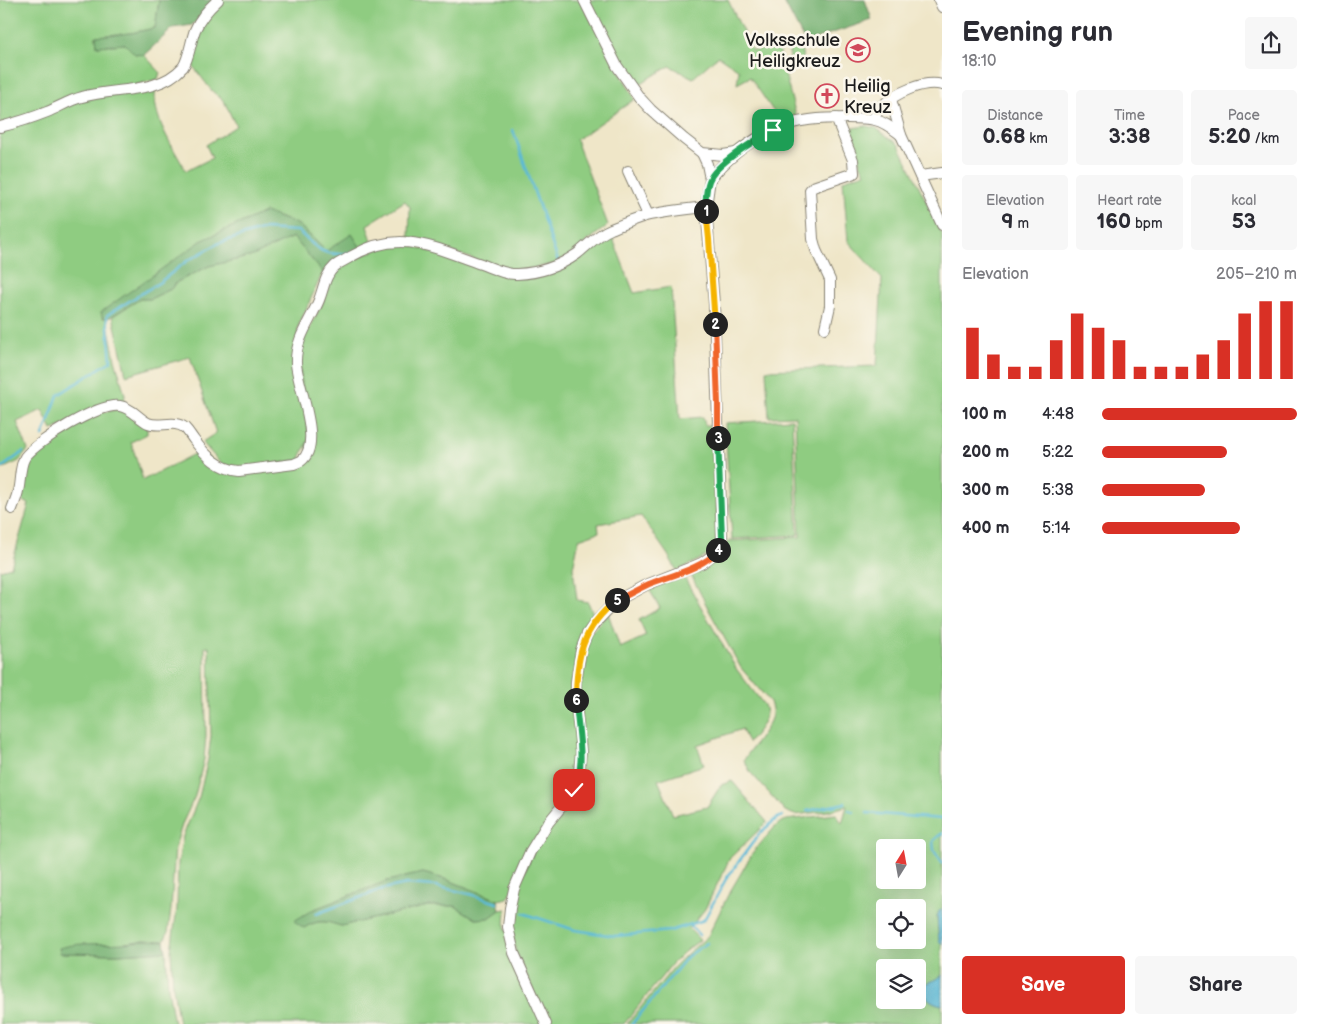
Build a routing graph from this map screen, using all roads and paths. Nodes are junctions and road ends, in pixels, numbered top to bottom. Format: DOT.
graph roads {
  1 [pos="218,0"];
  2 [pos="584,0"];
  3 [pos="939,0"];
  4 [pos="942,7"];
  5 [pos="942,85"];
  6 [pos="891,99"];
  7 [pos="836,118"];
  8 [pos="873,120"];
  9 [pos="0,127"];
  10 [pos="901,135"];
  11 [pos="702,153"];
  12 [pos="736,153"];
  13 [pos="628,171"];
  14 [pos="942,173"];
  15 [pos="920,176"];
  16 [pos="710,179"];
  17 [pos="706,206"];
  18 [pos="648,215"];
  19 [pos="942,225"];
  20 [pos="825,328"];
  21 [pos="12,509"];
  22 [pos="546,1024"];
  1 -- 9 [label="street"];
  2 -- 11 [label="street"];
  3 -- 4 [label="street"];
  5 -- 6 [label="street"];
  6 -- 8 [label="street"];
  6 -- 10 [label="street"];
  7 -- 8 [label="street"];
  7 -- 12 [label="street"];
  7 -- 20 [label="street"];
  8 -- 10 [label="street"];
  10 -- 15 [label="street"];
  11 -- 12 [label="street"];
  11 -- 16 [label="street"];
  12 -- 16 [label="street"];
  13 -- 18 [label="street"];
  14 -- 15 [label="street"];
  15 -- 19 [label="street"];
  16 -- 17 [label="street"];
  17 -- 18 [label="street"];
  17 -- 22 [label="street"];
  18 -- 21 [label="street"];
}
